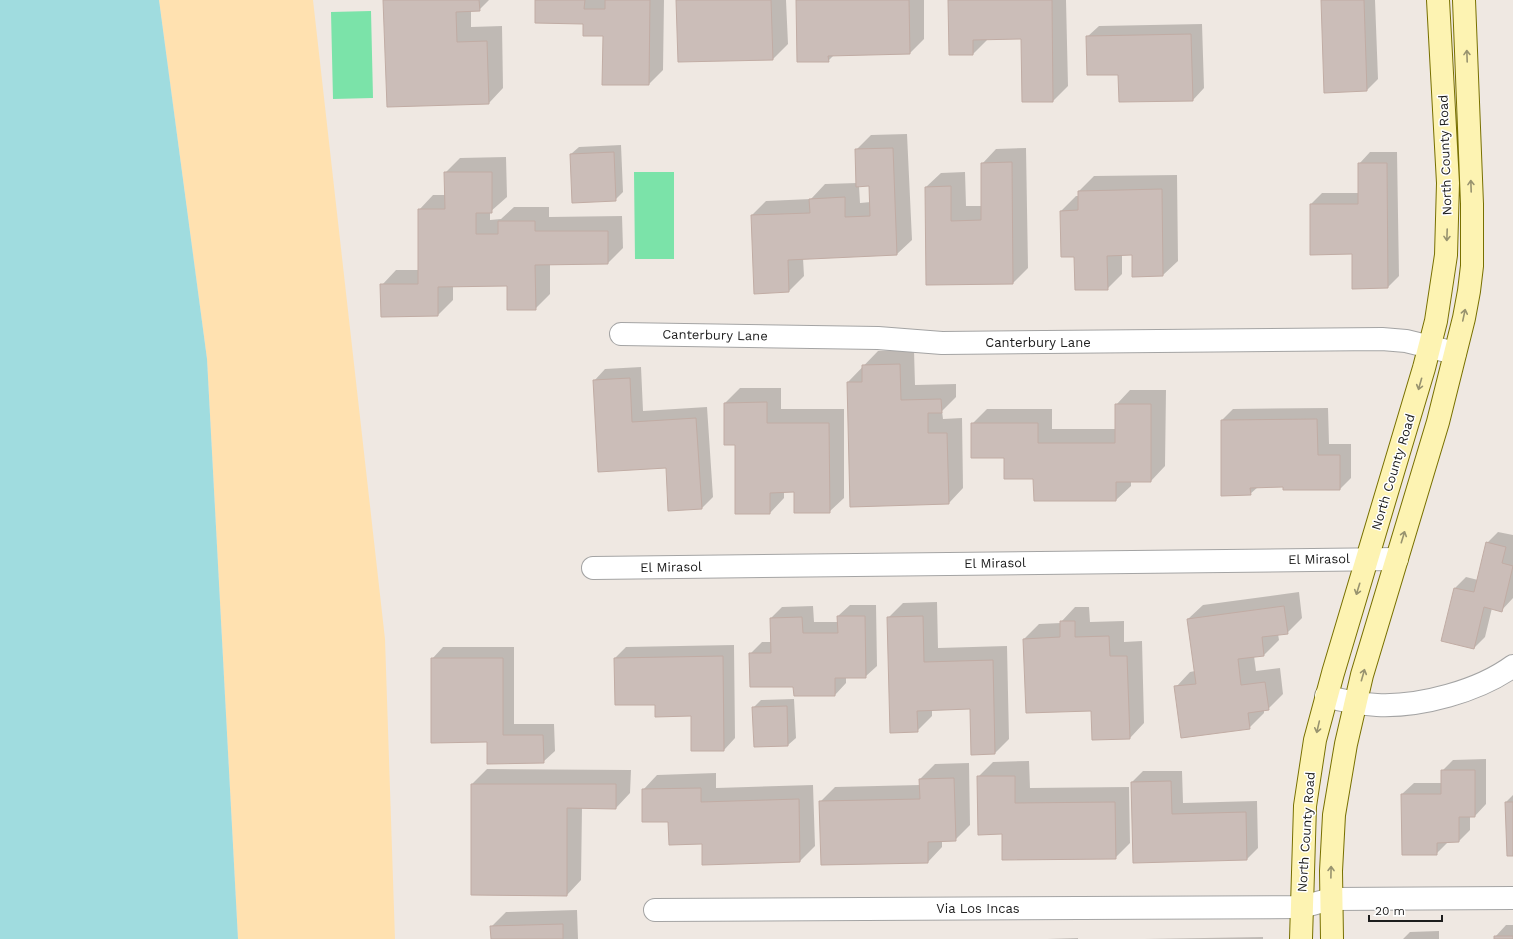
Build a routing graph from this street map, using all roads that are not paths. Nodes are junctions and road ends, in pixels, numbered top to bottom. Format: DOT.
graph roads {
  1 [pos="1438,0"];
  2 [pos="1464,0"];
  3 [pos="621,334"];
  4 [pos="1430,346"];
  5 [pos="1455,353"];
  6 [pos="1368,559"];
  7 [pos="1397,559"];
  8 [pos="593,568"];
  9 [pos="1513,666"];
  10 [pos="1326,696"];
  11 [pos="1355,703"];
  12 [pos="1513,898"];
  13 [pos="1331,899"];
  14 [pos="1302,907"];
  15 [pos="655,910"];
  16 [pos="1301,939"];
  17 [pos="1332,939"];
  1 -- 4 [label="street, North County Road, one-way"];
  5 -- 2 [label="street, North County Road, one-way"];
  3 -- 4 [label="street, Canterbury Lane"];
  4 -- 5 [label="street, Canterbury Lane"];
  4 -- 6 [label="street, North County Road, one-way"];
  7 -- 5 [label="street, North County Road, one-way"];
  6 -- 7 [label="street, El Mirasol"];
  6 -- 8 [label="street, El Mirasol"];
  6 -- 10 [label="street, North County Road, one-way"];
  11 -- 7 [label="street, North County Road, one-way"];
  9 -- 11 [label="street"];
  10 -- 11 [label="street"];
  10 -- 14 [label="street, North County Road, one-way"];
  13 -- 11 [label="street, North County Road, one-way"];
  12 -- 13 [label="street, Via Los Incas"];
  13 -- 14 [label="street, Via Los Incas"];
  13 -- 17 [label="street, North County Road"];
  14 -- 15 [label="street, Via Los Incas"];
  14 -- 16 [label="street, North County Road"];
}
